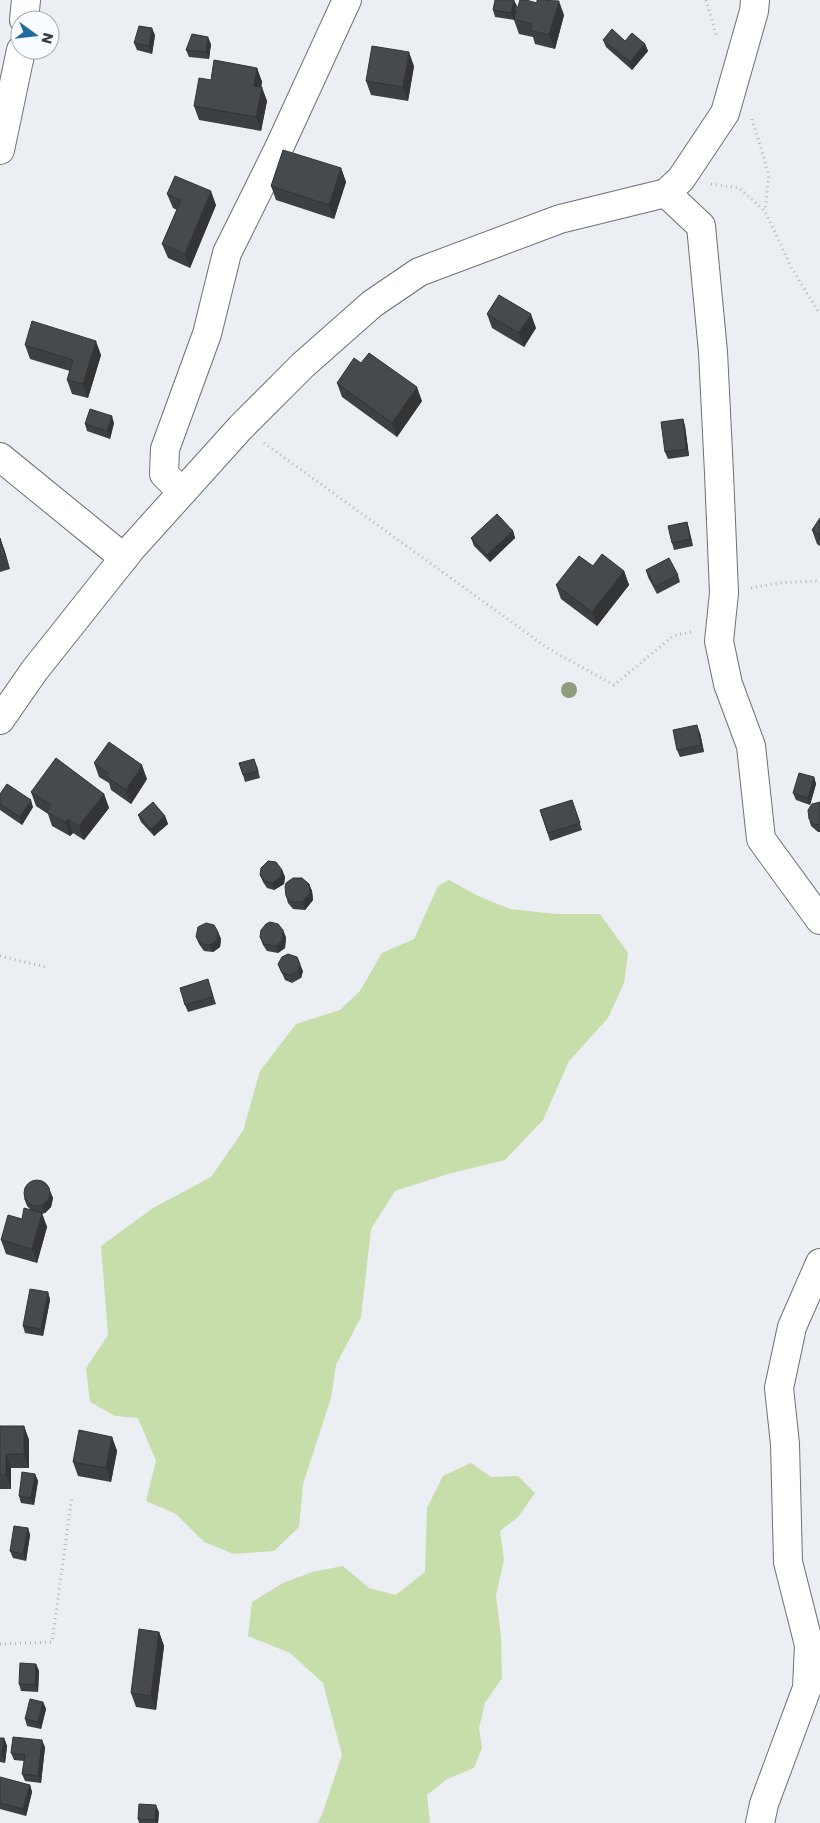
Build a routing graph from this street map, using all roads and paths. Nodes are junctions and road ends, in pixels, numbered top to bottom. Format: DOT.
graph roads {
  1 [pos="347,0"];
  2 [pos="755,0"];
  3 [pos="18,60"];
  4 [pos="751,114"];
  5 [pos="0,150"];
  6 [pos="673,186"];
  7 [pos="765,211"];
  8 [pos="820,314"];
  9 [pos="241,427"];
  10 [pos="0,458"];
  11 [pos="182,492"];
  12 [pos="124,558"];
  13 [pos="820,582"];
  14 [pos="724,593"];
  15 [pos="721,624"];
  16 [pos="0,720"];
  17 [pos="820,920"];
  18 [pos="0,956"];
  19 [pos="46,967"];
  20 [pos="820,1263"];
  21 [pos="72,1496"];
  22 [pos="0,1644"];
  23 [pos="760,1823"];
  1 -- 11 [label="street"];
  2 -- 6 [label="street"];
  3 -- 5 [label="street"];
  4 -- 7 [label="path"];
  6 -- 7 [label="path"];
  6 -- 9 [label="street"];
  6 -- 14 [label="street"];
  7 -- 8 [label="path"];
  9 -- 11 [label="street"];
  9 -- 15 [label="path"];
  10 -- 12 [label="street"];
  11 -- 12 [label="street"];
  12 -- 16 [label="street"];
  13 -- 14 [label="path"];
  14 -- 15 [label="street"];
  15 -- 17 [label="street"];
  18 -- 19 [label="path"];
  20 -- 23 [label="street"];
  21 -- 22 [label="path"];
}
